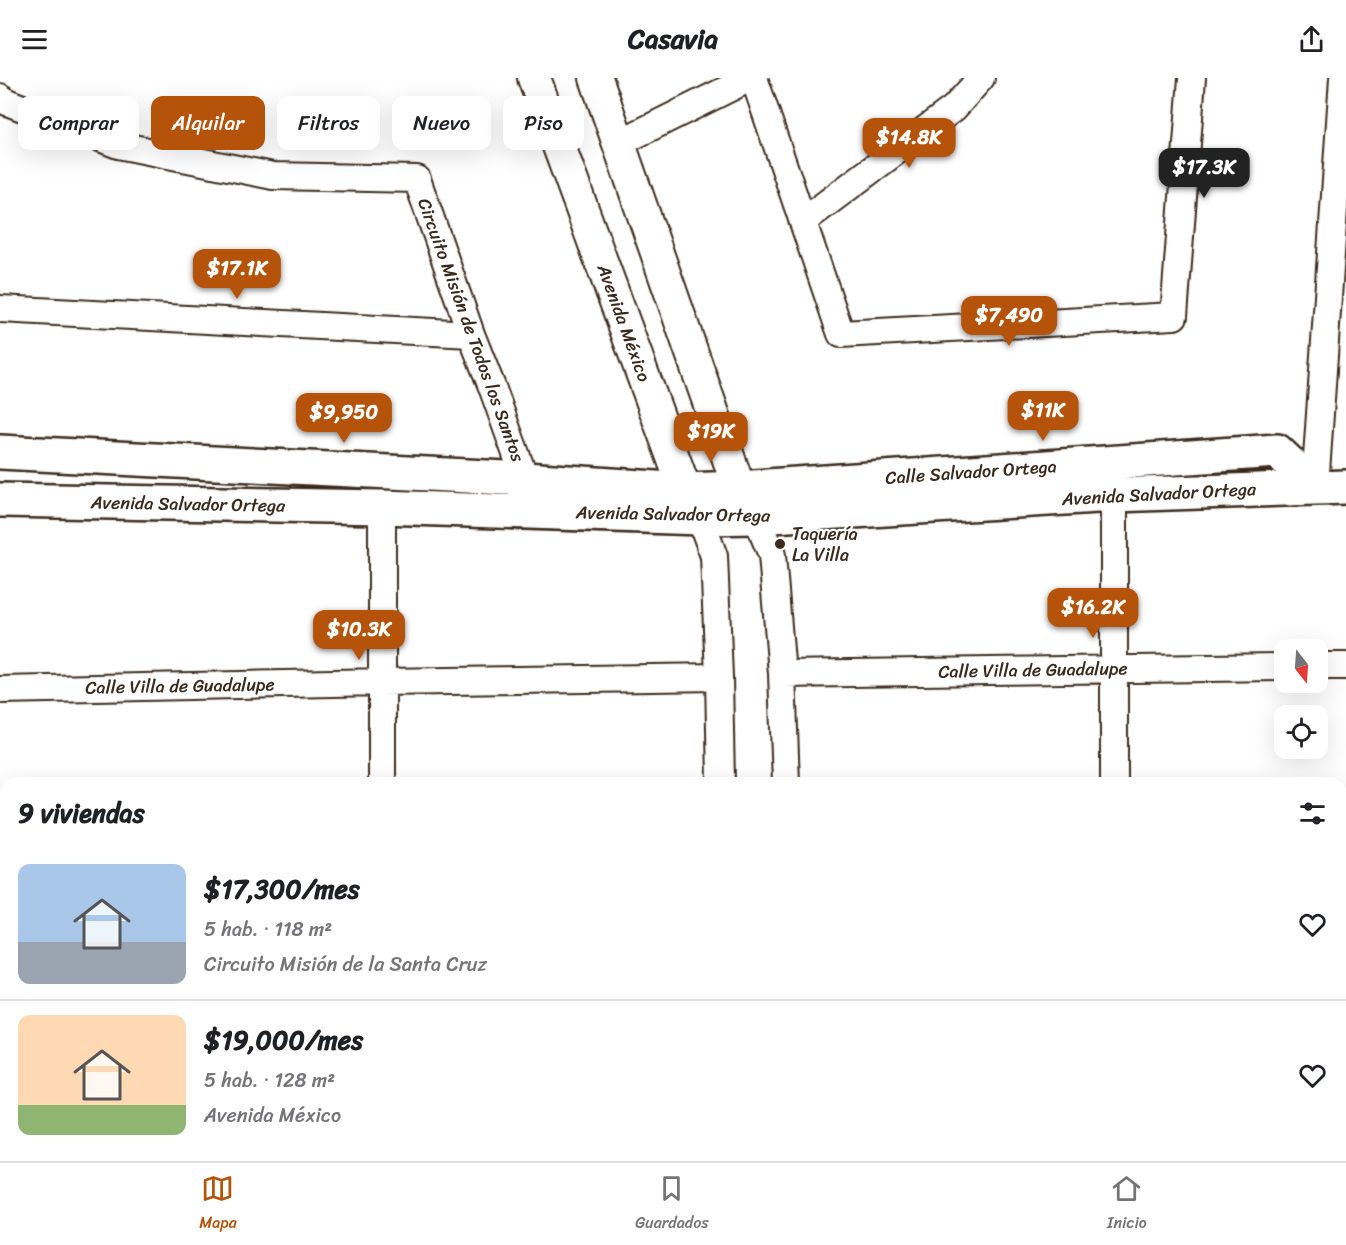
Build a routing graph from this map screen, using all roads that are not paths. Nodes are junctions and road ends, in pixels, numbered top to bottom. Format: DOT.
graph roads {
  1 [pos="534,78"];
  2 [pos="596,78"];
  3 [pos="752,78"];
  4 [pos="981,78"];
  5 [pos="1192,78"];
  6 [pos="1343,78"];
  7 [pos="0,97"];
  8 [pos="619,143"];
  9 [pos="803,221"];
  10 [pos="0,309"];
  11 [pos="471,334"];
  12 [pos="0,452"];
  13 [pos="525,479"];
  14 [pos="1330,487"];
  15 [pos="739,488"];
  16 [pos="1114,495"];
  17 [pos="0,500"];
  18 [pos="693,504"];
  19 [pos="382,507"];
  20 [pos="756,517"];
  21 [pos="1328,666"];
  22 [pos="1346,666"];
  23 [pos="1274,667"];
  24 [pos="1115,669"];
  25 [pos="782,674"];
  26 [pos="719,677"];
  27 [pos="382,682"];
  28 [pos="0,690"];
  29 [pos="382,777"];
  30 [pos="721,777"];
  31 [pos="786,777"];
  32 [pos="1114,777"];
  1 -- 18 [label="street, Avenida México"];
  2 -- 8 [label="street"];
  3 -- 8 [label="street"];
  3 -- 9 [label="street"];
  4 -- 9 [label="street"];
  5 -- 9 [label="street"];
  6 -- 14 [label="street"];
  7 -- 11 [label="street, Circuito Misión de Todos los Santos"];
  8 -- 15 [label="street"];
  10 -- 11 [label="street"];
  11 -- 13 [label="street, Circuito Misión de Todos los Santos"];
  12 -- 13 [label="main road, Avenida Salvador Ortega"];
  13 -- 18 [label="main road, Avenida Salvador Ortega"];
  14 -- 15 [label="main road, Calle Salvador Ortega"];
  14 -- 16 [label="main road, Avenida Salvador Ortega"];
  15 -- 18 [label="main road, Calle Salvador Ortega"];
  15 -- 20 [label="street"];
  16 -- 20 [label="main road, Avenida Salvador Ortega"];
  16 -- 24 [label="street"];
  17 -- 19 [label="main road, Avenida Salvador Ortega"];
  18 -- 19 [label="main road, Avenida Salvador Ortega"];
  18 -- 20 [label="main road, Avenida Salvador Ortega"];
  18 -- 26 [label="street, Avenida México"];
  19 -- 27 [label="street"];
  20 -- 25 [label="street"];
  21 -- 22 [label="street"];
  23 -- 24 [label="street, Calle Villa de Guadalupe"];
  24 -- 25 [label="street, Calle Villa de Guadalupe"];
  24 -- 32 [label="street"];
  25 -- 31 [label="street"];
  26 -- 27 [label="street, Calle Villa de Guadalupe"];
  26 -- 30 [label="street, Avenida México"];
  27 -- 28 [label="street, Calle Villa de Guadalupe"];
  27 -- 29 [label="street"];
}
